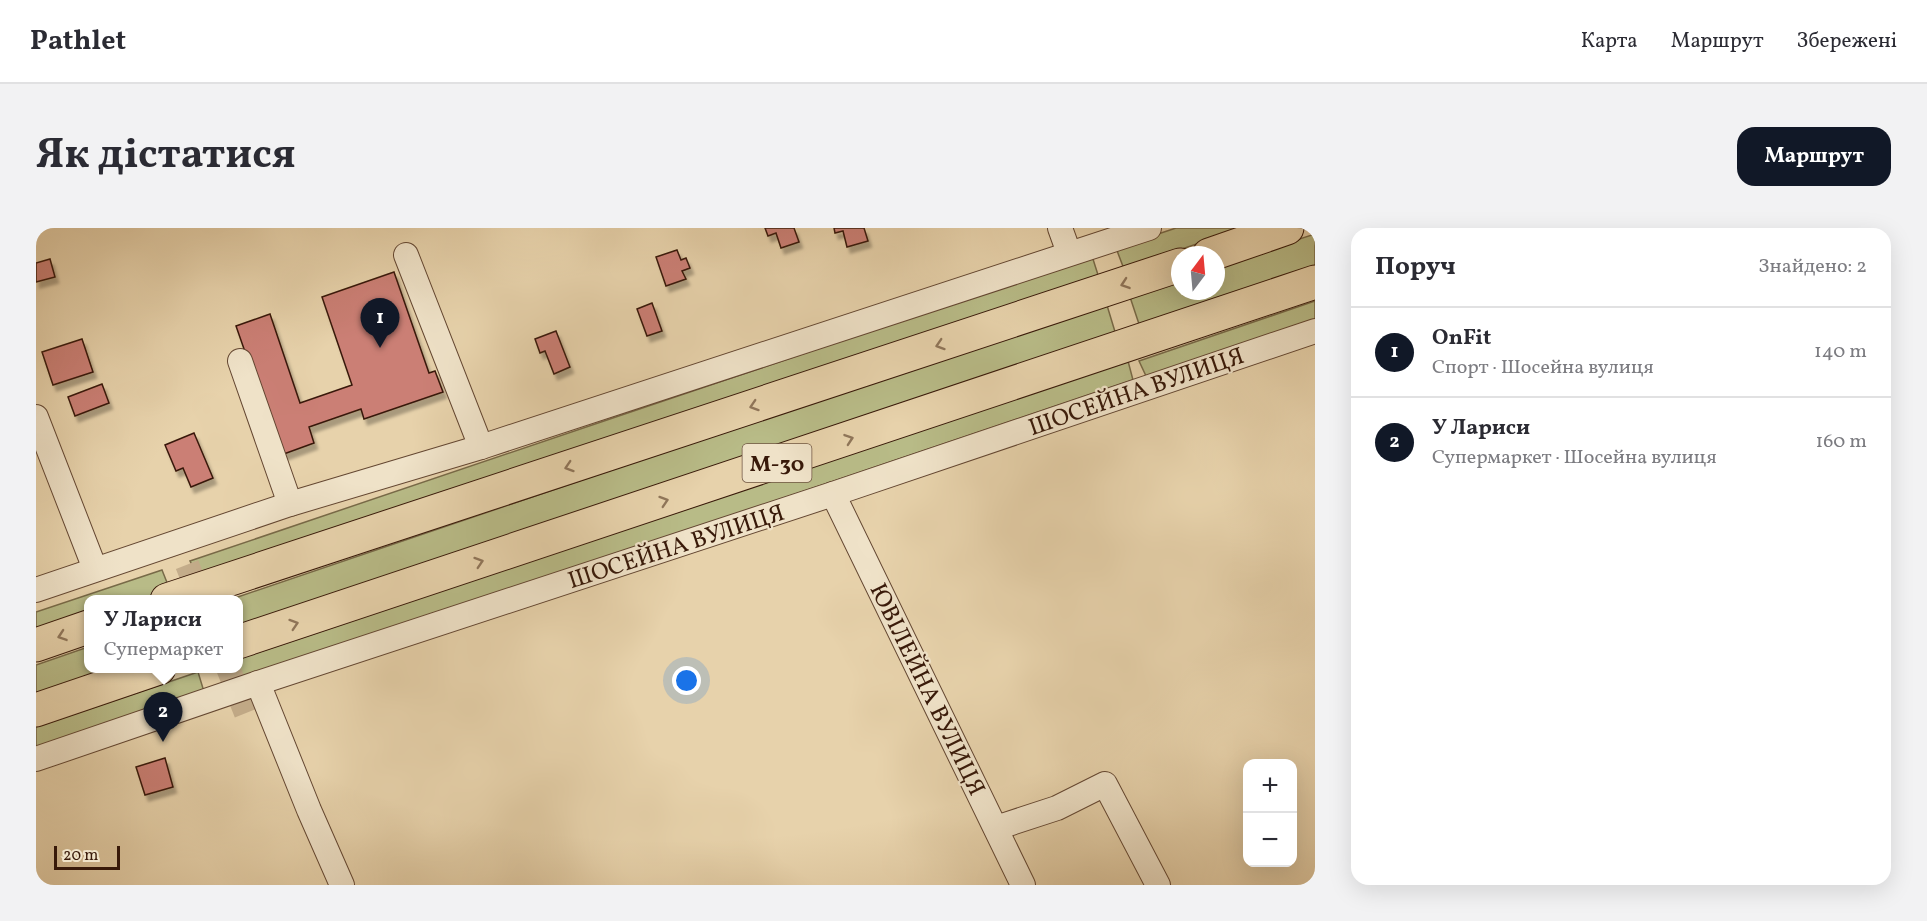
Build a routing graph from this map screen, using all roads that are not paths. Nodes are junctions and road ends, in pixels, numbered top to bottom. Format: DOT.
graph roads {
  1 [pos="1060,228"];
  2 [pos="1149,228"];
  3 [pos="1287,228"];
  4 [pos="1225,249"];
  5 [pos="1069,253"];
  6 [pos="406,255"];
  7 [pos="1171,268"];
  8 [pos="1315,282"];
  9 [pos="1315,331"];
  10 [pos="240,361"];
  11 [pos="36,417"];
  12 [pos="481,447"];
  13 [pos="833,494"];
  14 [pos="290,504"];
  15 [pos="94,568"];
  16 [pos="36,590"];
  17 [pos="182,595"];
  18 [pos="84,628"];
  19 [pos="243,640"];
  20 [pos="36,645"];
  21 [pos="147,673"];
  22 [pos="258,683"];
  23 [pos="36,710"];
  24 [pos="36,759"];
  25 [pos="996,828"];
  26 [pos="342,885"];
  27 [pos="1023,885"];
  28 [pos="1158,885"];
  1 -- 5 [label="street"];
  2 -- 5 [label="street"];
  3 -- 4 [label="highway"];
  5 -- 12 [label="street"];
  6 -- 12 [label="street"];
  7 -- 17 [label="highway, М-30, one-way"];
  19 -- 8 [label="highway, М-30, one-way"];
  9 -- 13 [label="street, ШОСЕЙНА ВУЛИЦЯ"];
  10 -- 14 [label="street"];
  11 -- 15 [label="street"];
  12 -- 14 [label="street"];
  13 -- 22 [label="street, ШОСЕЙНА ВУЛИЦЯ"];
  13 -- 25 [label="street, ЮВІЛЕЙНА ВУЛИЦЯ"];
  14 -- 15 [label="street"];
  15 -- 16 [label="street"];
  18 -- 20 [label="highway, one-way"];
  21 -- 23 [label="highway"];
  22 -- 24 [label="street, ШОСЕЙНА ВУЛИЦЯ"];
  22 -- 26 [label="street"];
  25 -- 27 [label="street, ЮВІЛЕЙНА ВУЛИЦЯ"];
  25 -- 28 [label="street"];
}
